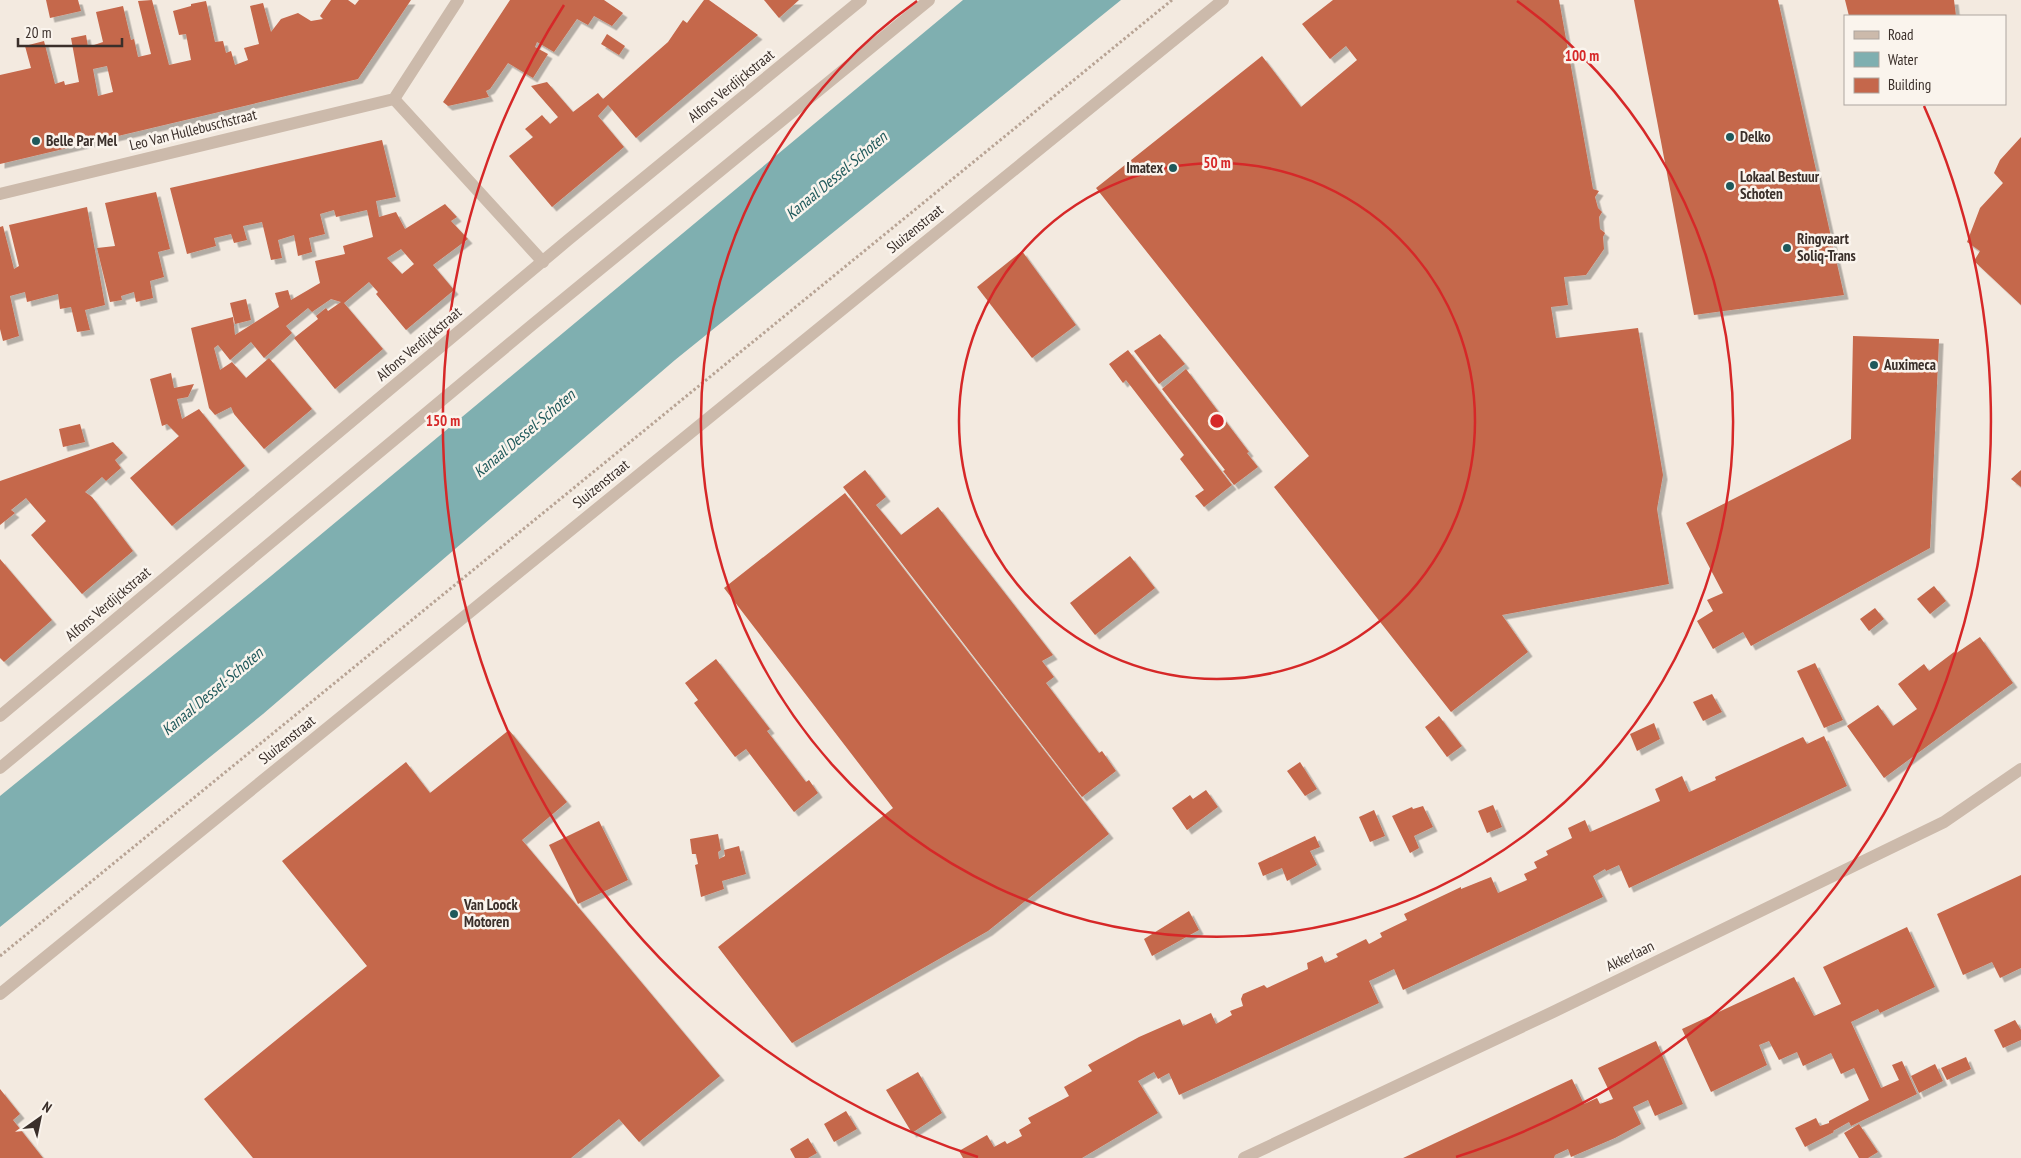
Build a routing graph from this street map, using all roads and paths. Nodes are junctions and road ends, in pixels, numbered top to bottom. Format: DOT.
graph roads {
  1 [pos="458,0"];
  2 [pos="860,0"];
  3 [pos="929,0"];
  4 [pos="1172,0"];
  5 [pos="1223,0"];
  6 [pos="394,99"];
  7 [pos="0,194"];
  8 [pos="543,262"];
  9 [pos="0,716"];
  10 [pos="0,768"];
  11 [pos="2021,769"];
  12 [pos="0,956"];
  13 [pos="0,994"];
  14 [pos="1244,1158"];
  1 -- 6 [label="street"];
  2 -- 8 [label="street, Alfons Verdijckstraat"];
  3 -- 10 [label="street"];
  4 -- 12 [label="path"];
  5 -- 13 [label="street, Sluizenstraat"];
  6 -- 7 [label="street, Leo Van Hullebuschstraat"];
  6 -- 8 [label="street"];
  8 -- 9 [label="street, Alfons Verdijckstraat"];
  11 -- 14 [label="street, Akkerlaan"];
}
